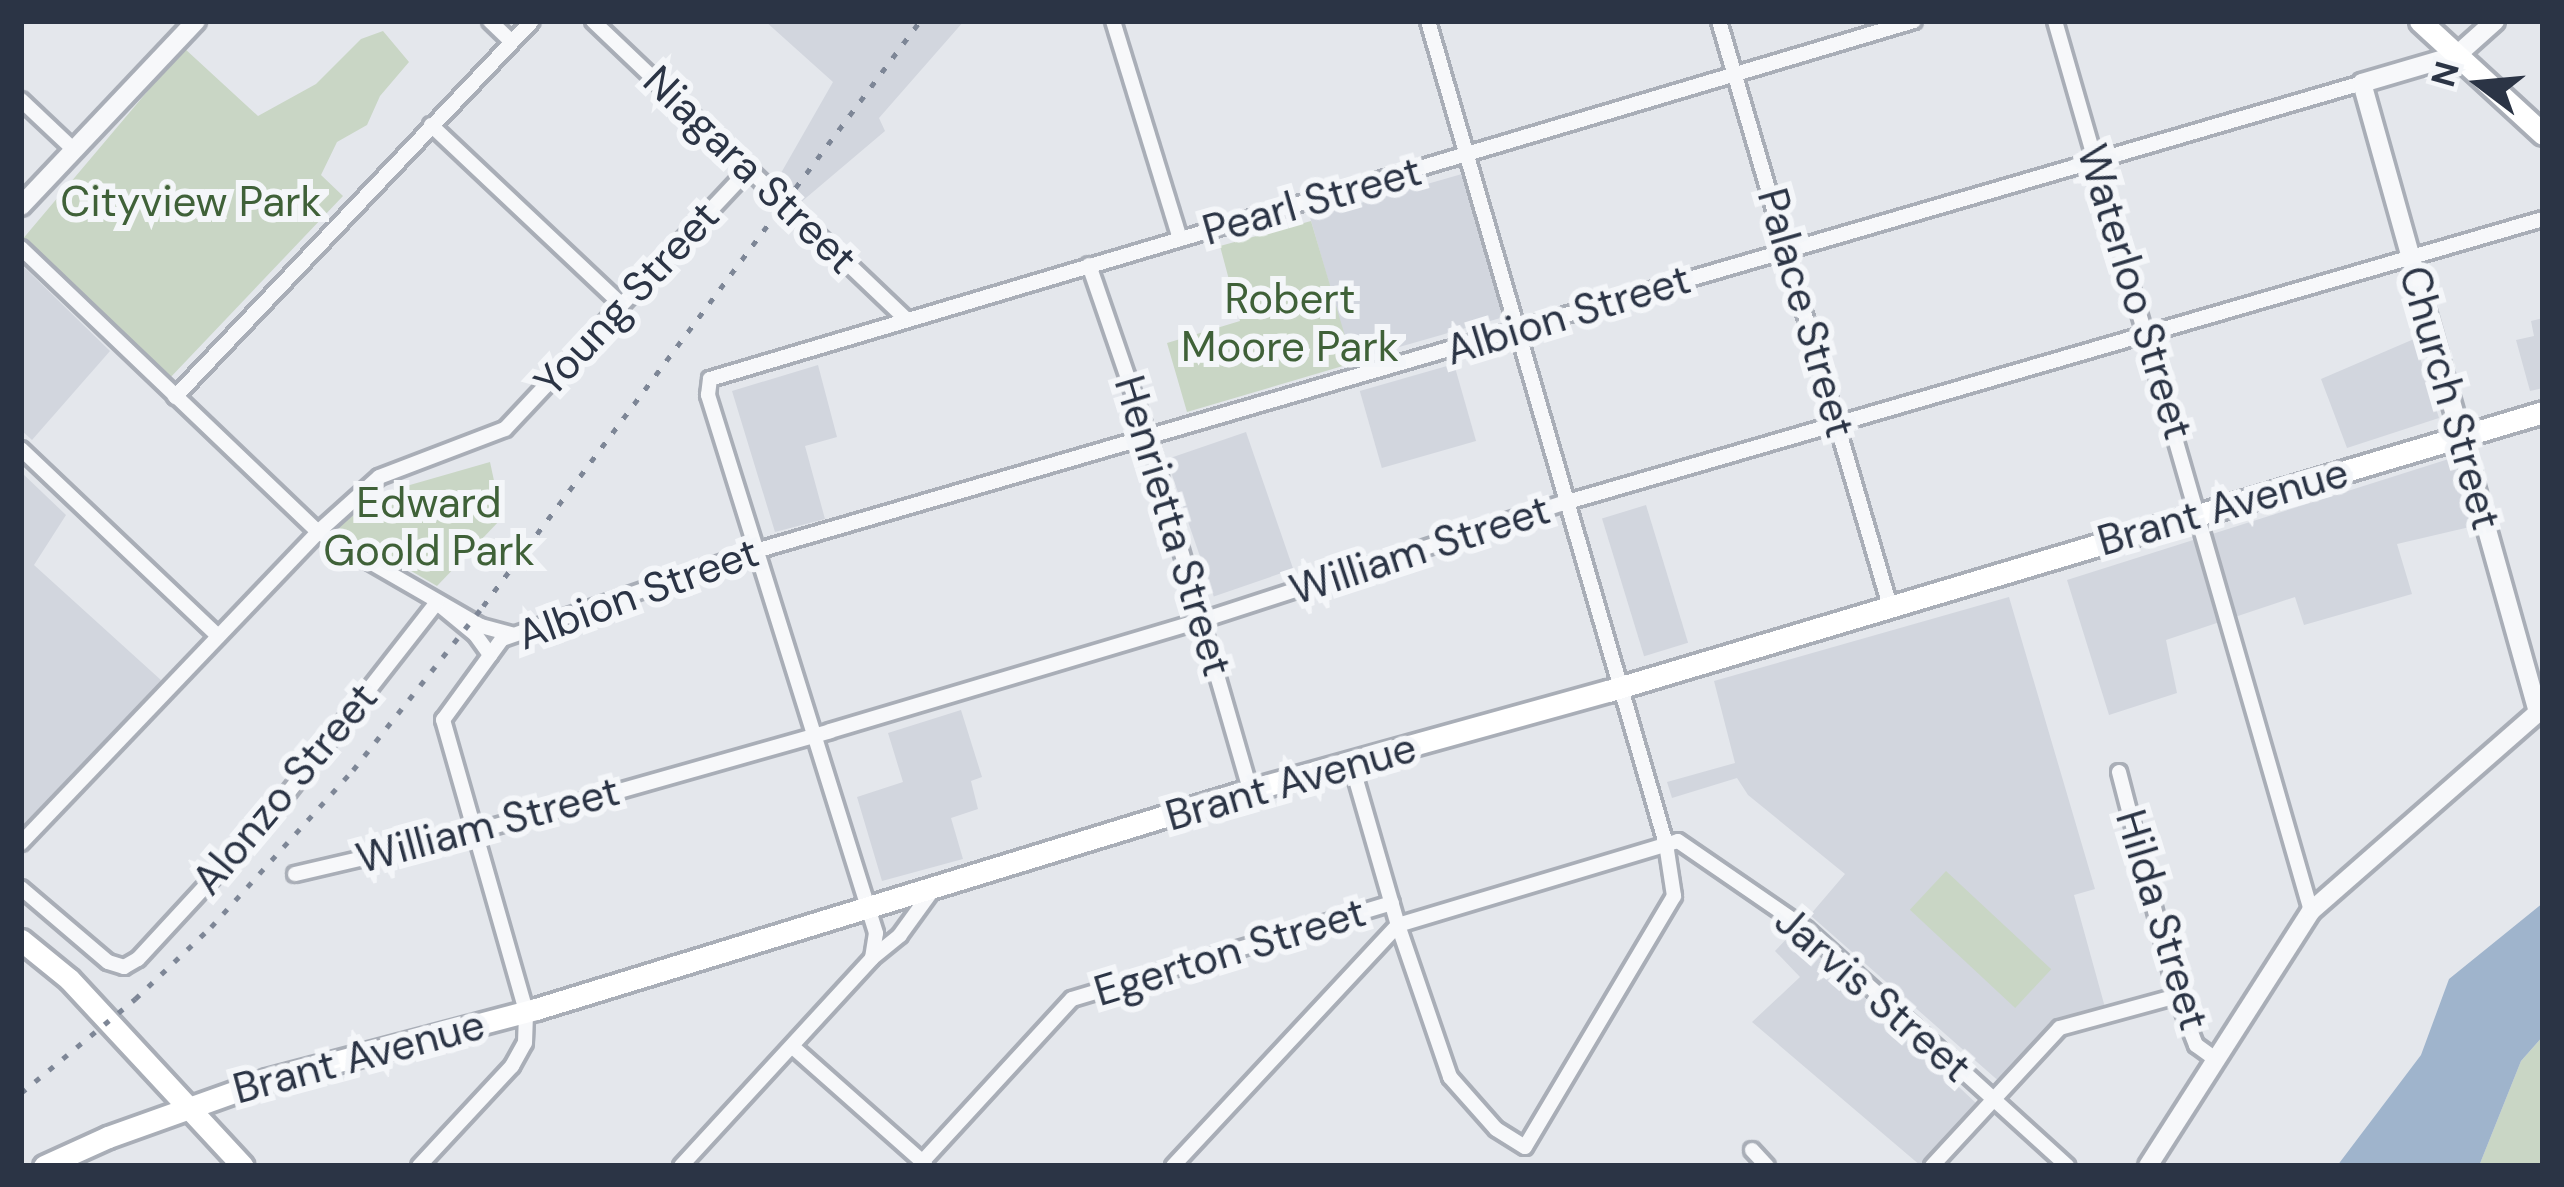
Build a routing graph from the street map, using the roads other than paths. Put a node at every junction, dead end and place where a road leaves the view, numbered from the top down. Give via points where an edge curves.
1 (196, 21) edge
2 (490, 21) edge
3 (532, 21) edge
4 (593, 21) edge
5 (1113, 21) edge
6 (1428, 21) edge
7 (1719, 21) edge
8 (1914, 21) edge
9 (2055, 21) edge
10 (2420, 21) edge
11 (2495, 21) edge
12 (510, 40) junction
13 (2457, 55) junction
14 (1735, 76) junction
15 (2362, 83) junction
16 (21, 100) edge
17 (431, 124) junction
18 (2543, 134) edge
19 (73, 148) junction
20 (1467, 155) junction
21 (2094, 160) junction
22 (749, 169) junction
23 (21, 206) edge
24 (2543, 219) edge
25 (1180, 239) junction
26 (21, 248) edge
27 (1788, 249) junction
28 (2409, 257) junction
29 (1089, 265) junction
30 (621, 304) junction
31 (906, 320) junction
32 (2149, 331) junction
33 (1515, 332) junction
34 (175, 397) junction
35 (2543, 412) edge
36 (1838, 422) junction
37 (1148, 436) junction
38 (2462, 436) junction
39 (21, 449) edge
40 (1564, 503) junction
41 (2200, 514) junction
42 (318, 532) junction
43 (759, 550) junction
44 (437, 602) junction
45 (1890, 606) junction
46 (1203, 620) junction
47 (511, 634) junction
48 (218, 636) junction
49 (490, 656) junction
50 (1620, 688) junction
51 (2540, 711) edge
52 (816, 735) junction
53 (1352, 766) junction
54 (2119, 772) dead end
55 (1250, 790) junction
56 (470, 833) junction
57 (21, 843) edge
58 (1666, 844) junction
59 (295, 874) dead end
60 (21, 888) edge
61 (934, 888) junction
62 (1392, 903) junction
63 (868, 908) junction
64 (2311, 910) junction
65 (1397, 926) junction
66 (21, 940) edge
67 (872, 958) junction
68 (2176, 996) junction
69 (526, 1012) junction
70 (794, 1048) junction
71 (2217, 1060) junction
72 (1994, 1098) junction
73 (186, 1107) junction
74 (1752, 1150) dead end
75 (925, 1164) edge
76 (44, 1166) edge
77 (243, 1166) edge
78 (419, 1166) edge
79 (681, 1166) edge
80 (1173, 1166) edge
81 (1767, 1166) edge
82 (1931, 1166) edge
83 (2067, 1166) edge
84 (2148, 1166) edge

1 - 19 street
2 - 12 street
3 - 12 street
4 - 22 street, Niagara Street
5 - 25 street
6 - 20 street
7 - 14 street, Palace Street
8 - 14 street, Pearl Street
9 - 21 street, Waterloo Street
10 - 13 main road
11 - 13 street
12 - 17 street
13 - 15 street, Albion Street
13 - 18 main road
14 - 20 street, Pearl Street
14 - 27 street, Palace Street
15 - 21 street, Albion Street
15 - 28 street, Church Street
16 - 19 street
17 - 30 street
17 - 34 street
19 - 23 street
20 - 25 street, Pearl Street
20 - 33 street
21 - 27 street, Albion Street
21 - 32 street, Waterloo Street
22 - 30 street, Young Street
22 - 31 street, Niagara Street
24 - 28 street, William Street
25 - 29 street, Pearl Street
26 - 34 street
27 - 33 street, Albion Street
27 - 36 street, Palace Street
28 - 32 street, William Street
28 - 38 street, Church Street
29 - 31 street, Pearl Street
29 - 37 street, Henrietta Street
30 - 42 street, Young Street via 505,429 379,477
31 - 43 street, Pearl Street via 710,379 708,395
32 - 36 street, William Street
32 - 41 street, Waterloo Street
33 - 37 street, Albion Street
33 - 40 street
34 - 42 street
35 - 38 main road, Brant Avenue
36 - 40 street, William Street
36 - 45 street, Palace Street
37 - 43 street, Albion Street
37 - 46 street, Henrietta Street
38 - 41 main road, Brant Avenue
38 - 51 street, Church Street
39 - 48 street
40 - 46 street, William Street
40 - 50 street
41 - 45 main road, Brant Avenue
41 - 64 street, Waterloo Street
42 - 44 street
42 - 48 street
43 - 47 street, Albion Street
43 - 52 street
44 - 47 street
44 - 49 street
44 - 60 street, Alonzo Street via 270,816 137,959 124,967 108,962
45 - 50 main road, Brant Avenue
46 - 52 street, William Street
46 - 55 street, Henrietta Street
47 - 49 street, Albion Street
48 - 57 street
49 - 56 street, Albion Street via 443,720
50 - 53 main road, Brant Avenue
50 - 58 street
51 - 64 street
52 - 56 street, William Street
52 - 63 street
53 - 55 main road, Brant Avenue
53 - 62 street
54 - 68 street, Hilda Street
55 - 61 main road, Brant Avenue
56 - 59 street, William Street
56 - 69 street
58 - 65 street
58 - 65 street via 1674,896 1525,1147 1496,1129 1450,1077
58 - 72 street, Jarvis Street via 1678,842 1805,929
61 - 63 main road, Brant Avenue
61 - 67 street
62 - 65 street
62 - 75 street, Egerton Street via 1072,999
63 - 67 street
63 - 69 main road, Brant Avenue
64 - 71 street
65 - 80 street
66 - 73 main road via 69,979
67 - 70 street
68 - 71 street, Hilda Street via 2196,1045
68 - 72 street via 2060,1028
69 - 73 main road, Brant Avenue
69 - 78 street via 525,1043 512,1066
70 - 75 street
70 - 79 street
71 - 84 street
72 - 82 street
72 - 83 street, Jarvis Street
73 - 76 main road, Brant Avenue
73 - 77 main road
74 - 81 street

